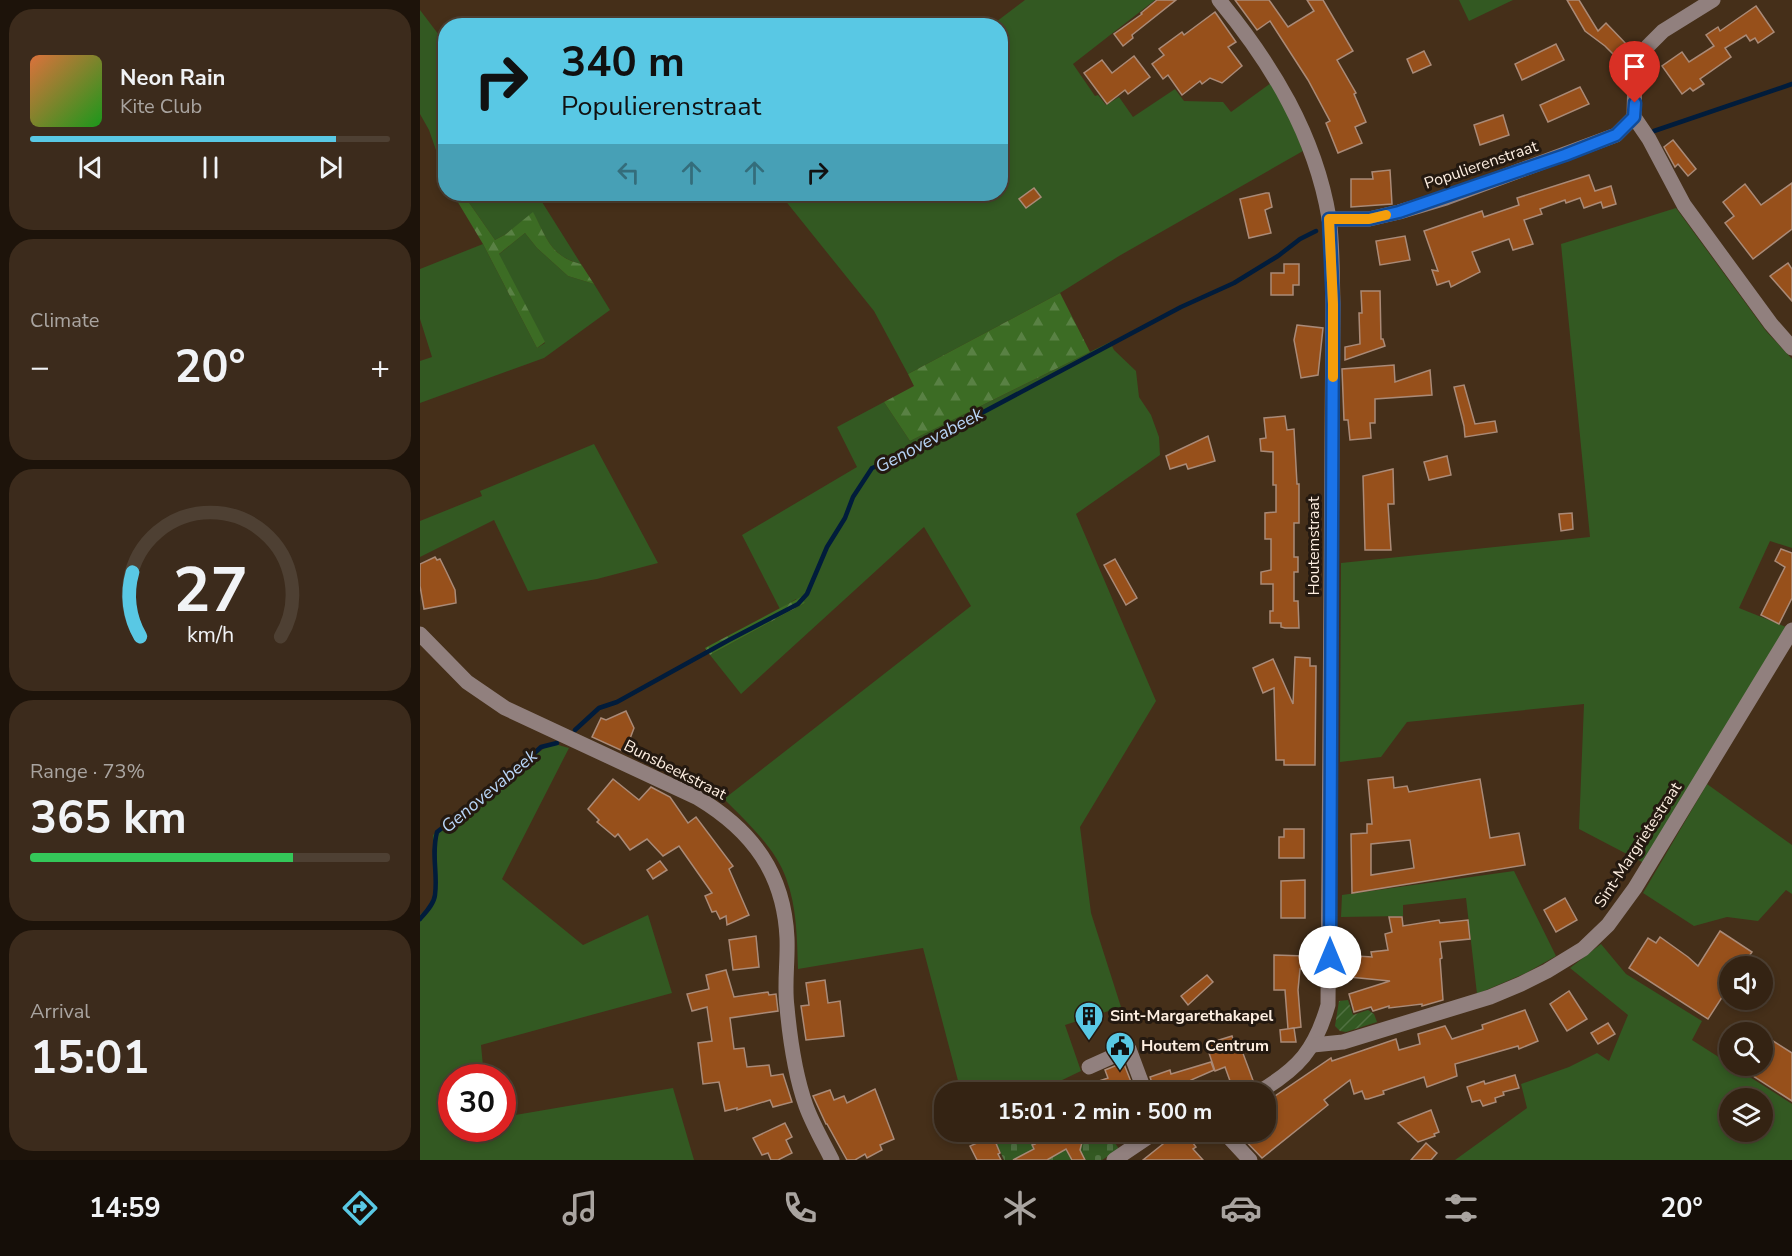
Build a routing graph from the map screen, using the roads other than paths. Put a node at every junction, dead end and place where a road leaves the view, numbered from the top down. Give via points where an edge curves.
1 (1219, 0) edge
2 (1713, 0) edge
3 (1693, 6) edge
4 (1634, 117) junction
5 (1329, 219) junction
6 (1792, 348) edge
7 (1792, 630) edge
8 (420, 634) edge
9 (1313, 1045) junction
10 (1089, 1067) dead end
11 (1141, 1082) edge
12 (1274, 1082) edge
13 (1141, 1142) edge
14 (1233, 1142) edge
15 (832, 1160) edge
16 (1114, 1160) edge
17 (1250, 1160) edge

1 - 5 street, Houtemstraat via 1265,60 1300,124 1319,175
2 - 3 street
3 - 4 street via 1648,46 1635,70
4 - 5 street, Populierenstraat via 1616,135 1446,198 1369,219
4 - 6 street via 1684,205
5 - 9 street, Houtemstraat via 1333,304 1330,980 1328,1005
7 - 9 street, Sint-Margrietestraat via 1635,888 1608,925 1582,950 1490,997 1343,1042
8 - 15 street, Bunsbeekstraat via 467,682 505,708 698,798 730,820 754,844 774,875 784,908 786,1004 797,1073 806,1106
9 - 12 street, Houtemstraat via 1291,1071
10 - 11 street via 1129,1049
13 - 16 street
14 - 17 street

